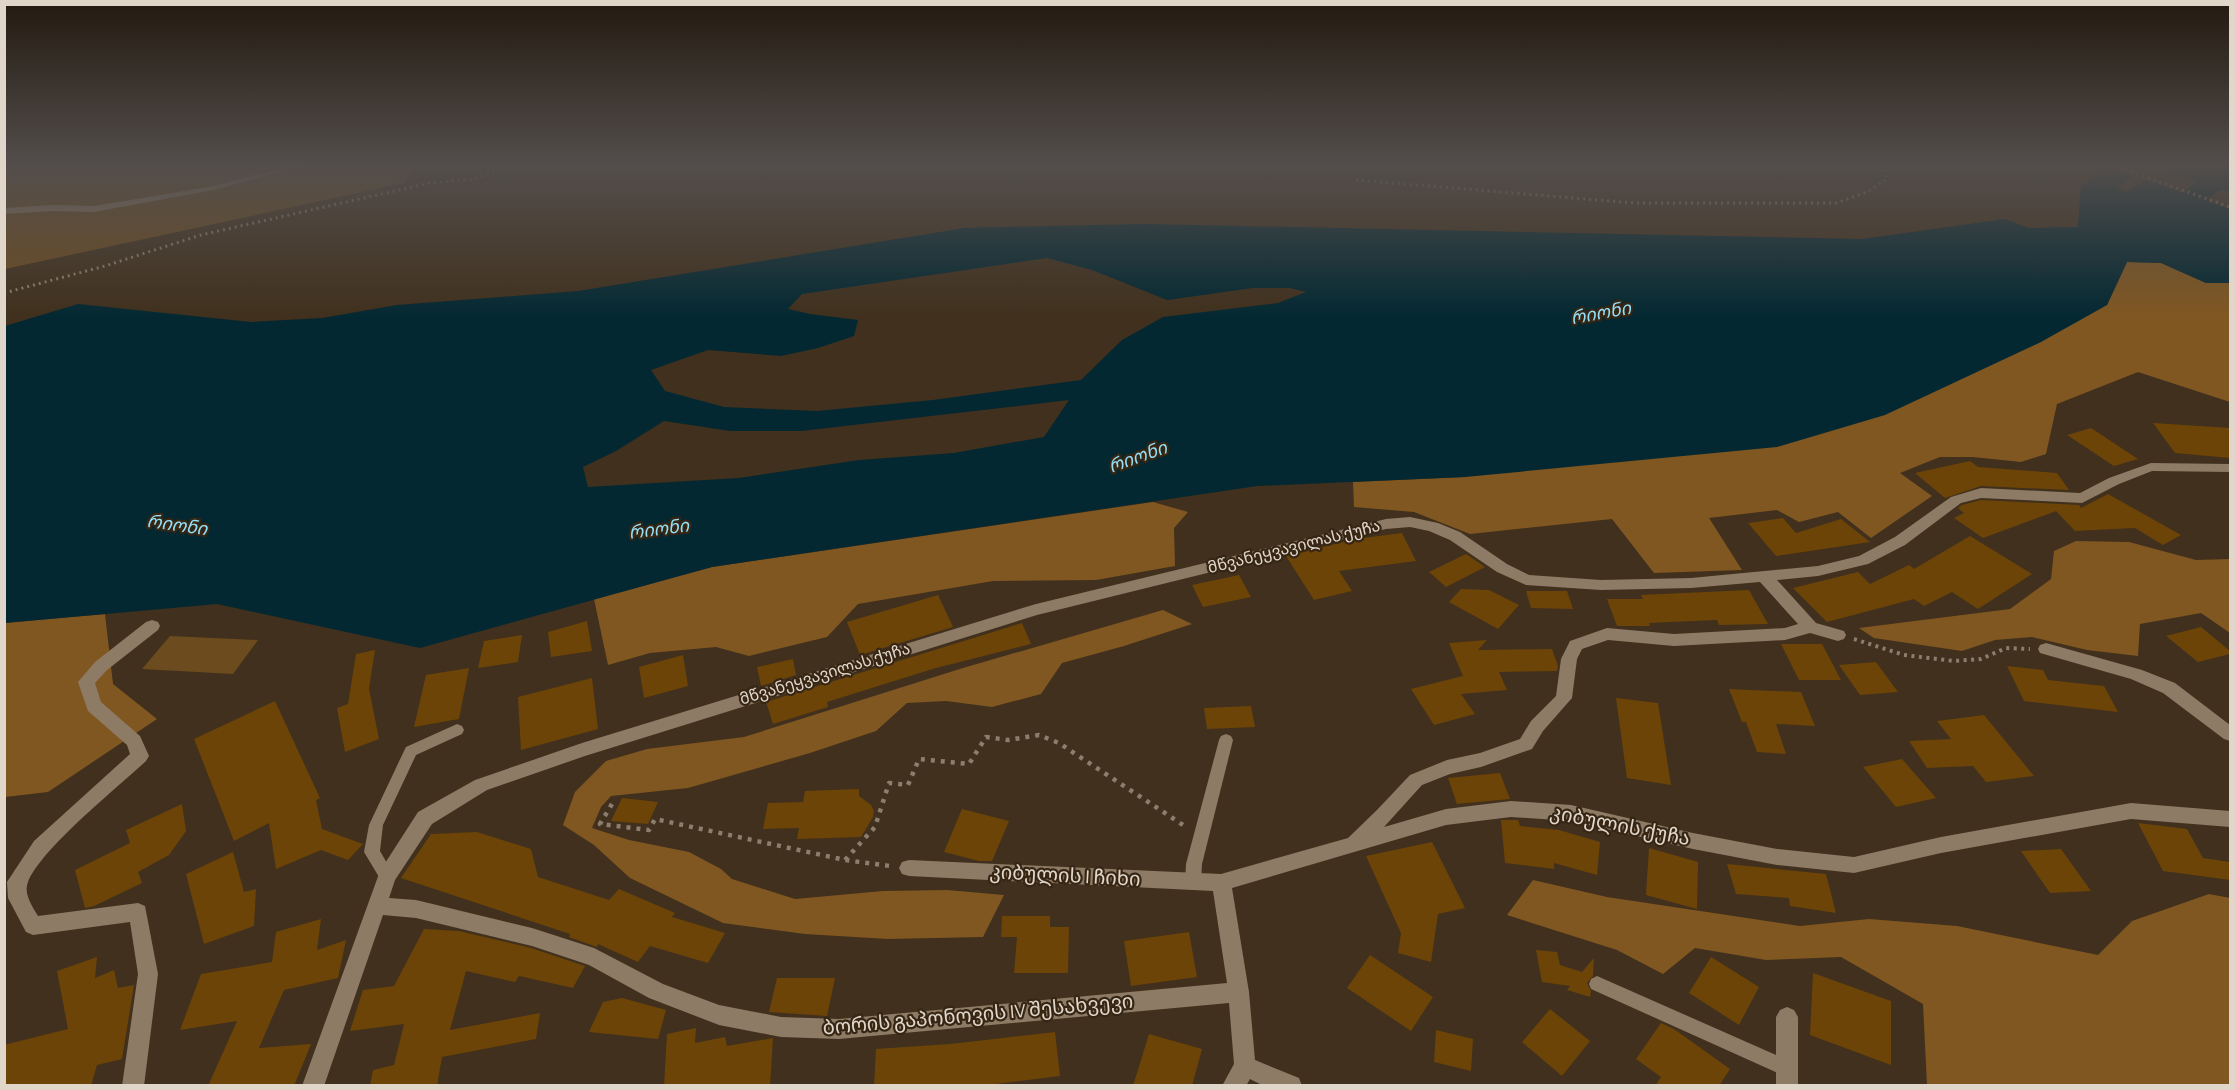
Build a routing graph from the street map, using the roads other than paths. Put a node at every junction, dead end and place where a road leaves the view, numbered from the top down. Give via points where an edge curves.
1 (2230, 468) edge
2 (1765, 577) junction
3 (152, 626) dead end
4 (1810, 627) junction
5 (1838, 634) road end
6 (2046, 649) road end
7 (457, 730) dead end
8 (2230, 734) edge
9 (1226, 740) dead end
10 (2230, 819) edge
11 (1354, 843) junction
12 (900, 867) road end
13 (387, 877) junction
14 (1193, 882) junction
15 (1221, 883) junction
16 (378, 906) junction
17 (1597, 984) dead end
18 (1239, 992) junction
19 (1787, 1017) dead end
20 (1245, 1066) junction
21 (1786, 1077) edge
22 (133, 1086) edge
23 (313, 1086) edge
24 (1233, 1086) edge
25 (1291, 1086) edge

1 - 2 street, მწვანეყვავილას ქუჩა via 2151,467 2082,498 1981,493 1956,500 1900,541 1863,560 1818,571
2 - 4 street
2 - 13 street, მწვანეყვავილას ქუჩა via 1600,585 1526,580 1433,526 1410,522 1347,532 1036,610 605,742 492,781 424,818
3 - 22 street via 86,682 94,706 134,741 140,756 41,847 16,882 18,898 33,926 138,912 148,974
4 - 5 street
4 - 11 street via 1785,634 1674,640 1607,634 1576,645 1569,659 1564,698 1526,744 1481,760 1448,766 1416,780
6 - 8 street via 2136,674 2169,688
7 - 13 lane via 411,751 376,825 372,852
9 - 14 lane via 1194,864
10 - 11 street, კიბულის ქუჩა via 2131,811 1854,865 1777,857 1571,813 1511,808 1446,818
11 - 15 street, კიბულის ქუჩა
12 - 14 street, კიბულის I ჩიხი
13 - 16 street, მწვანეყვავილას ქუჩა
14 - 15 street, კიბულის I ჩიხი
15 - 18 street
16 - 18 street, ბორის გაპონოვის IV შესახვევი via 417,909 532,937 594,957 656,991 719,1015 781,1027 839,1029
16 - 23 street, მწვანეყვავილას ქუჩა
17 - 21 lane
18 - 20 street
19 - 21 street
20 - 24 street
20 - 25 street

